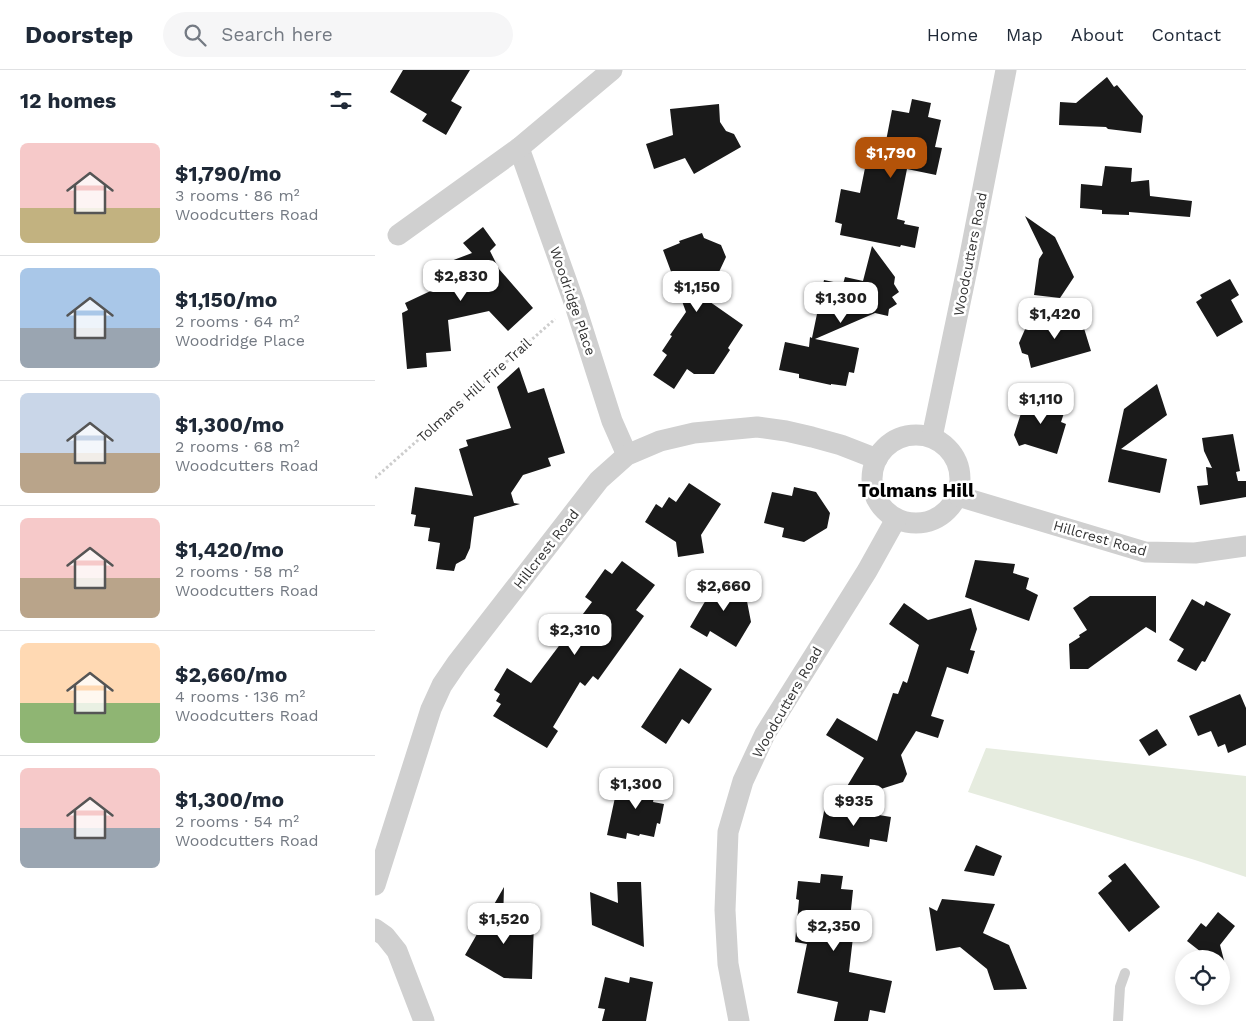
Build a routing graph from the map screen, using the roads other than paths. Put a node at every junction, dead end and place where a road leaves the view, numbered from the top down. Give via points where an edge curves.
1 (612, 70) edge
2 (1006, 70) edge
3 (519, 148) junction
4 (398, 235) dead end
5 (932, 437) junction
6 (627, 454) junction
7 (877, 459) junction
8 (958, 496) junction
9 (896, 519) junction
10 (1246, 546) edge
11 (375, 886) edge
12 (375, 929) edge
13 (1125, 973) dead end
14 (424, 1021) edge
15 (739, 1021) edge
16 (1118, 1021) edge

1 - 3 street
2 - 5 street, Woodcutters Road
3 - 4 street
3 - 6 street, Woodridge Place via 612,421
5 - 7 street via 908,436 895,440
5 - 8 street via 945,446 960,468
6 - 7 street, Hillcrest Road via 660,441 694,433 757,427 812,437
6 - 11 street, Hillcrest Road via 599,480 442,685 431,710
7 - 9 street via 872,472 872,486 885,511
8 - 9 street via 951,508 939,518 910,524
8 - 10 street, Hillcrest Road via 1145,552 1195,553
9 - 15 street, Woodcutters Road via 765,734 743,781 728,832 725,910 728,964
12 - 14 street via 397,951
13 - 16 lane via 1120,987

